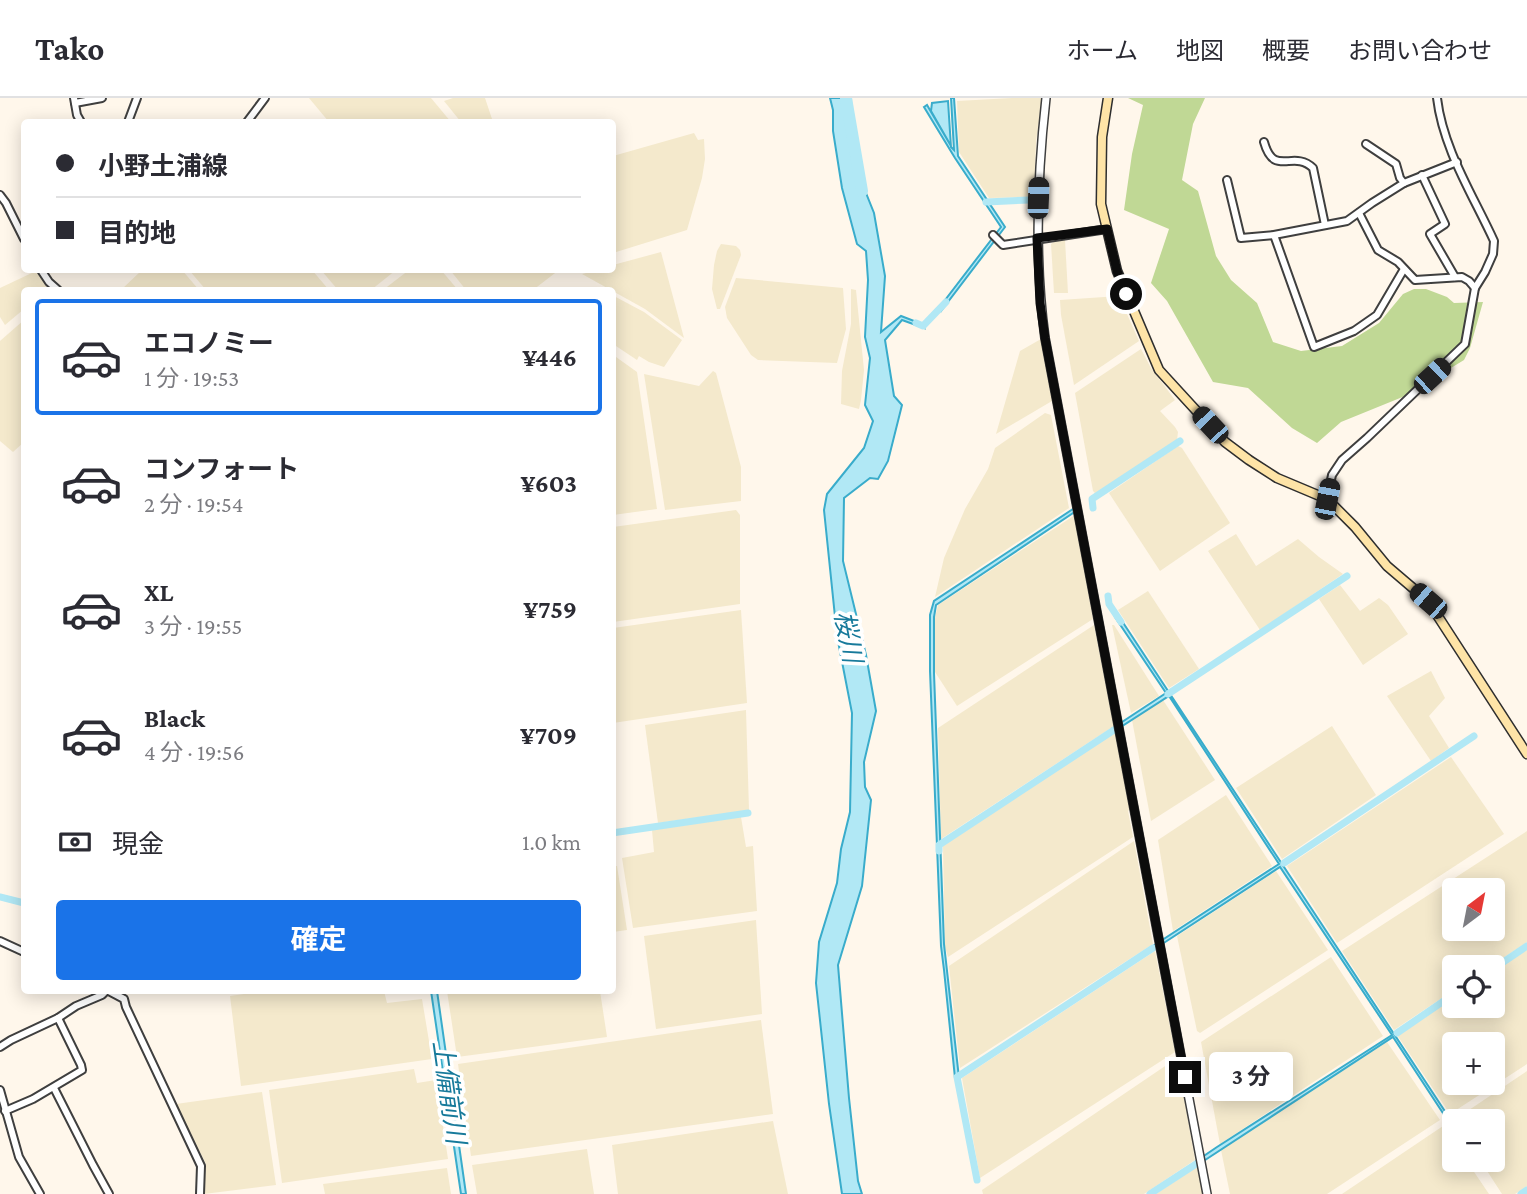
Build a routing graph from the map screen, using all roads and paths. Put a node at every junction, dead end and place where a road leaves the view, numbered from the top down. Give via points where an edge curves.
1 (102, 98) edge
2 (136, 98) edge
3 (265, 98) edge
4 (1046, 98) edge
5 (1108, 98) edge
6 (1437, 98) edge
7 (75, 100) edge
8 (79, 119) edge
9 (129, 119) edge
10 (249, 119) edge
11 (1264, 142) dead end
12 (1366, 144) dead end
13 (1457, 162) junction
14 (1422, 175) junction
15 (1227, 180) dead end
16 (1405, 183) junction
17 (0, 195) edge
18 (1359, 213) junction
19 (1325, 225) junction
20 (1107, 229) junction
21 (21, 233) edge
22 (993, 235) dead end
23 (1273, 235) junction
24 (1037, 238) junction
25 (1404, 269) junction
26 (43, 273) edge
27 (1455, 277) junction
28 (55, 287) edge
29 (1475, 288) junction
30 (1327, 499) junction
31 (1527, 754) edge
32 (0, 940) edge
33 (21, 950) edge
34 (103, 994) edge
35 (115, 994) edge
36 (58, 1018) junction
37 (0, 1047) edge
38 (54, 1088) junction
39 (0, 1091) edge
40 (5, 1111) junction
41 (40, 1194) edge
42 (110, 1194) edge
43 (200, 1194) edge
44 (1207, 1194) edge

1 - 7 street
2 - 9 street
3 - 10 street
4 - 24 street
5 - 20 main road via 1101,177
6 - 13 street
7 - 8 street
11 - 19 street via 1272,159 1300,161 1313,168
12 - 16 street via 1396,164
13 - 14 street
13 - 29 street via 1494,241 1493,254
14 - 16 street
14 - 27 street via 1445,224 1430,234
15 - 23 street via 1241,238
16 - 18 street
17 - 21 street
18 - 19 street via 1347,221
18 - 25 street via 1378,250
19 - 23 street
20 - 24 street
20 - 30 main road via 1117,271 1159,370 1225,442 1277,478
22 - 24 street via 1003,244
23 - 25 street via 1314,347 1354,331 1377,315
24 - 44 street via 1045,338
25 - 27 street via 1415,280
26 - 28 street
27 - 29 street via 1466,279
29 - 30 street via 1465,344 1342,460 1332,475
30 - 31 main road via 1387,566 1428,601
32 - 33 street
34 - 36 street
35 - 43 street via 124,999 201,1166
36 - 37 street
36 - 38 street via 82,1070
38 - 40 street
38 - 42 street
39 - 40 street
40 - 41 street via 19,1157

